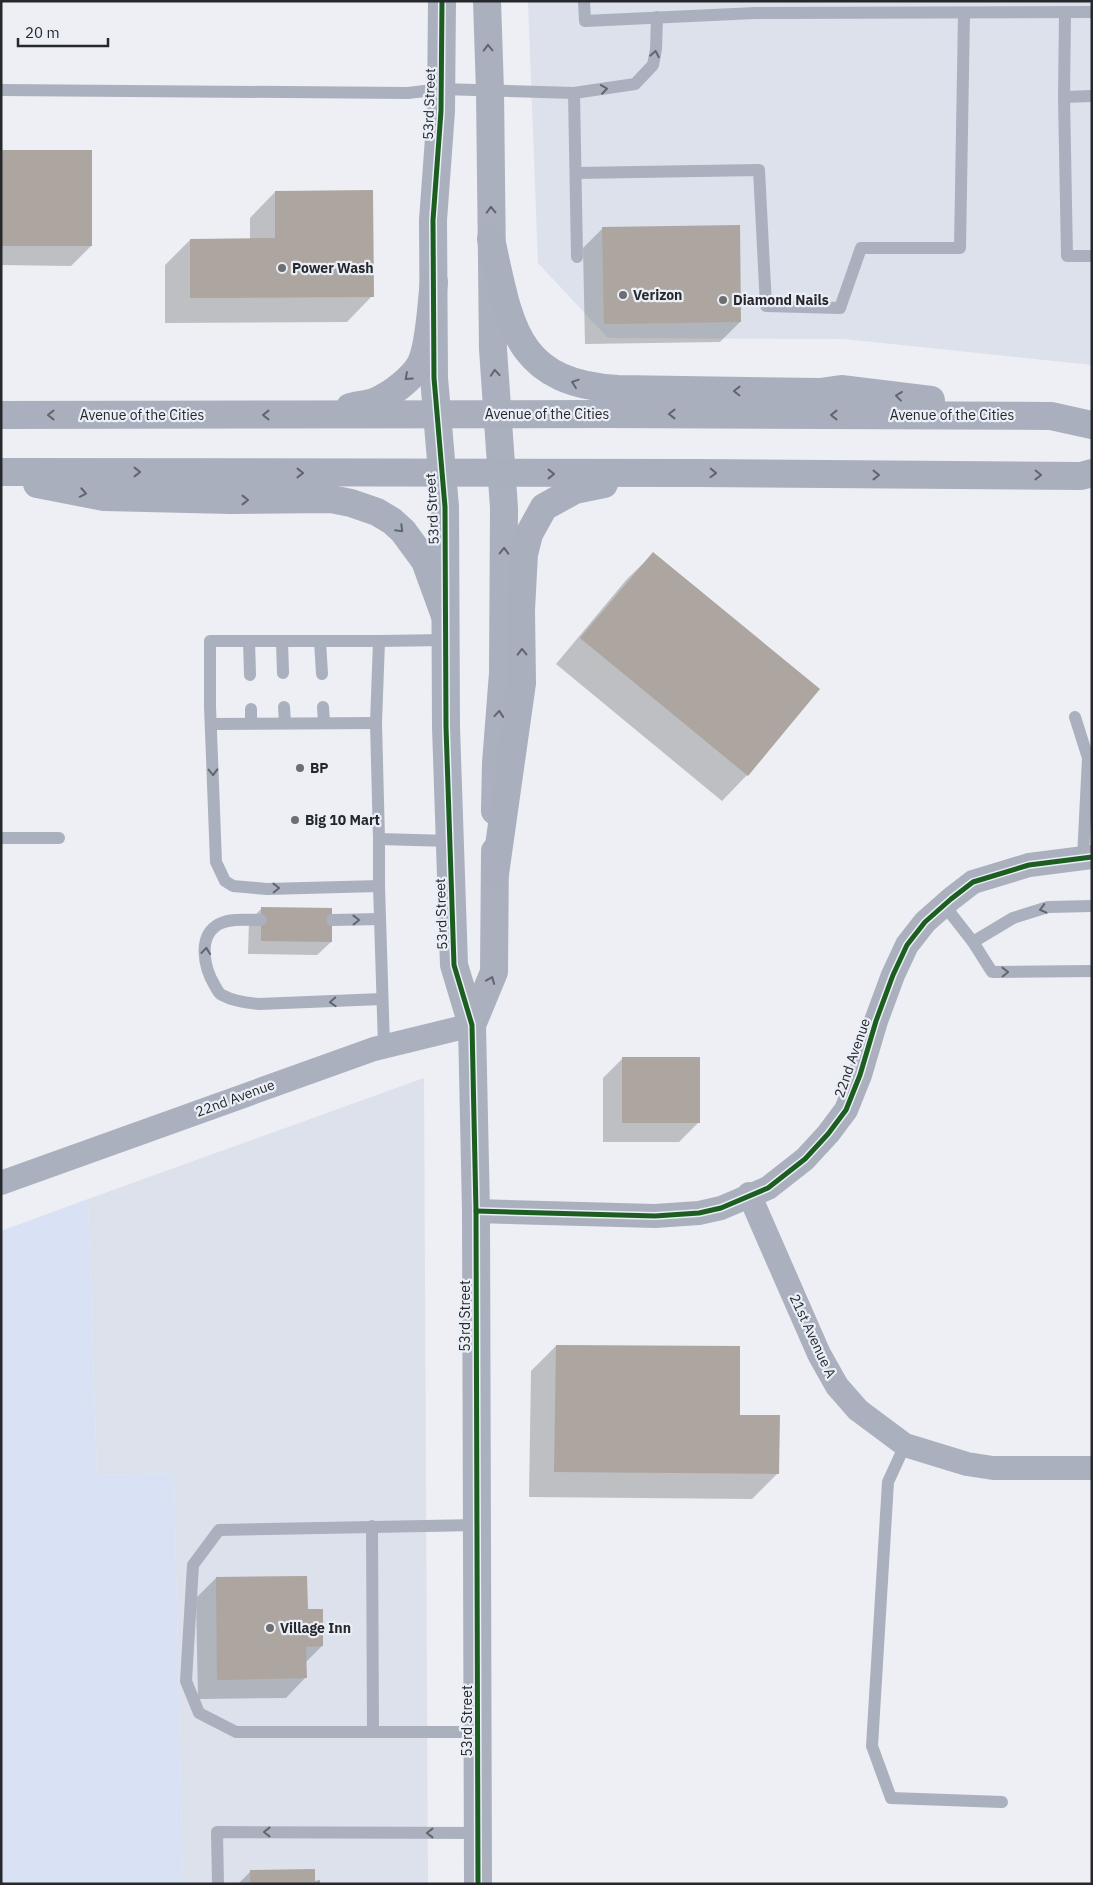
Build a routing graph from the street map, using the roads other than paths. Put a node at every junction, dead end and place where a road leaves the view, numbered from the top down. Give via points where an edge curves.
1 (442, 1) edge
2 (487, 1) edge
3 (584, 1) edge
4 (1065, 12) junction
5 (1092, 12) edge
6 (964, 13) junction
7 (657, 17) junction
8 (442, 89) junction
9 (1, 90) edge
10 (490, 92) junction
11 (574, 93) junction
12 (1064, 96) junction
13 (1092, 96) edge
14 (576, 173) junction
15 (491, 239) junction
16 (1092, 256) edge
17 (577, 257) dead end
18 (434, 282) junction
19 (1, 415) edge
20 (308, 415) junction
21 (437, 415) junction
22 (498, 415) junction
23 (1051, 416) junction
24 (1092, 425) edge
25 (1, 472) edge
26 (442, 473) junction
27 (1092, 473) edge
28 (502, 474) junction
29 (648, 474) junction
30 (1, 477) edge
31 (445, 628) junction
32 (249, 641) junction
33 (282, 641) junction
34 (320, 641) junction
35 (379, 641) junction
36 (283, 674) dead end
37 (322, 674) dead end
38 (250, 675) dead end
39 (284, 707) dead end
40 (323, 708) dead end
41 (251, 709) dead end
42 (1074, 717) dead end
43 (251, 723) junction
44 (285, 723) junction
45 (324, 723) junction
46 (376, 723) junction
47 (210, 724) junction
48 (1, 838) edge
49 (59, 838) dead end
50 (379, 839) junction
51 (450, 840) junction
52 (1087, 857) edge
53 (494, 874) junction
54 (379, 886) junction
55 (944, 905) junction
56 (1092, 906) edge
57 (380, 919) junction
58 (261, 920) dead end
59 (332, 920) dead end
60 (973, 942) junction
61 (1092, 971) edge
62 (382, 999) junction
63 (472, 1025) junction
64 (384, 1046) junction
65 (1, 1182) edge
66 (749, 1194) junction
67 (476, 1211) junction
68 (905, 1445) junction
69 (1092, 1468) edge
70 (478, 1525) junction
71 (372, 1526) junction
72 (373, 1732) junction
73 (478, 1732) junction
74 (1002, 1802) dead end
75 (478, 1833) junction
76 (218, 1884) edge
77 (478, 1884) edge

1 - 8 street, 53rd Street
10 -> 2 street, 53rd Street
3 - 7 lane via 585,21
4 - 5 lane
4 - 6 lane
4 - 12 lane
6 - 7 lane via 755,13
6 - 14 lane via 960,248 861,248 840,308 766,306 759,170
11 -> 7 lane via 635,84 653,66
8 - 9 lane via 408,93
8 - 10 lane
8 - 18 street, 53rd Street via 433,220
10 - 11 lane
15 -> 10 street, 53rd Street
11 - 14 lane
12 - 13 lane
12 - 16 lane via 1067,256
14 - 17 lane
22 -> 15 street, 53rd Street
23 -> 15 main road via 841,389 820,392 618,389 576,384 558,376 535,359 515,332
18 -> 20 main road via 427,340 414,374 376,401
18 - 21 street, 53rd Street
20 -> 19 main road, Avenue of the Cities
20 - 21 main road, Avenue of the Cities
21 - 22 main road, Avenue of the Cities
21 - 26 street, 53rd Street
23 -> 22 main road, Avenue of the Cities
22 - 28 street, 53rd Street
23 - 24 main road, Avenue of the Cities
25 -> 26 main road
26 - 28 main road
26 - 31 street, 53rd Street
29 -> 27 main road via 1080,476
28 -> 29 main road
53 -> 28 street, 53rd Street via 496,763 503,673
53 -> 29 main road via 522,683 521,610 524,554 529,534 544,508 575,490
30 -> 31 main road via 104,497 331,499 351,503 377,512 403,531 425,561
31 - 35 lane
31 - 51 street, 53rd Street
32 - 33 lane
32 - 38 lane
32 - 47 lane via 210,640
33 - 34 lane
33 - 36 lane
34 - 35 lane
34 - 37 lane
35 - 46 lane
39 - 44 lane
40 - 45 lane
41 - 43 lane
42 - 52 lane via 1088,758
43 - 44 lane
43 - 47 lane
44 - 45 lane
45 - 46 lane
46 - 50 lane
47 -> 54 lane via 216,862 225,881 233,886 267,888
48 - 49 lane
50 - 51 lane
50 - 54 lane
51 - 63 street, 53rd Street via 454,965
52 - 55 street, 22nd Avenue via 1029,865 973,882
63 -> 53 street, 53rd Street via 494,972
54 - 57 lane
55 - 60 lane
55 - 66 street, 22nd Avenue via 907,945 896,968 846,1110 805,1159 768,1188
56 -> 60 lane via 1048,907 1013,918
59 -> 57 lane
57 - 62 lane
62 -> 58 lane via 258,1004 240,1002 220,994 208,974 204,956 208,935 219,925 230,921
60 -> 61 lane via 992,972
62 - 64 lane
63 - 64 street, 22nd Avenue
63 - 67 street, 53rd Street
64 - 65 street, 22nd Avenue
66 - 67 street, 22nd Avenue via 721,1208 655,1216
66 - 68 street, 21st Avenue A via 819,1354 837,1386 858,1410
67 - 70 street, 53rd Street
68 - 69 street, 21st Avenue A via 966,1464 993,1468
68 - 74 lane via 888,1482 872,1746 892,1798
70 - 71 lane
70 - 73 street, 53rd Street
71 - 72 lane
71 - 72 lane via 218,1530 193,1565 186,1681 199,1713 236,1732
72 - 73 lane
73 - 75 street, 53rd Street
75 -> 76 lane via 217,1832
75 - 77 street, 53rd Street

